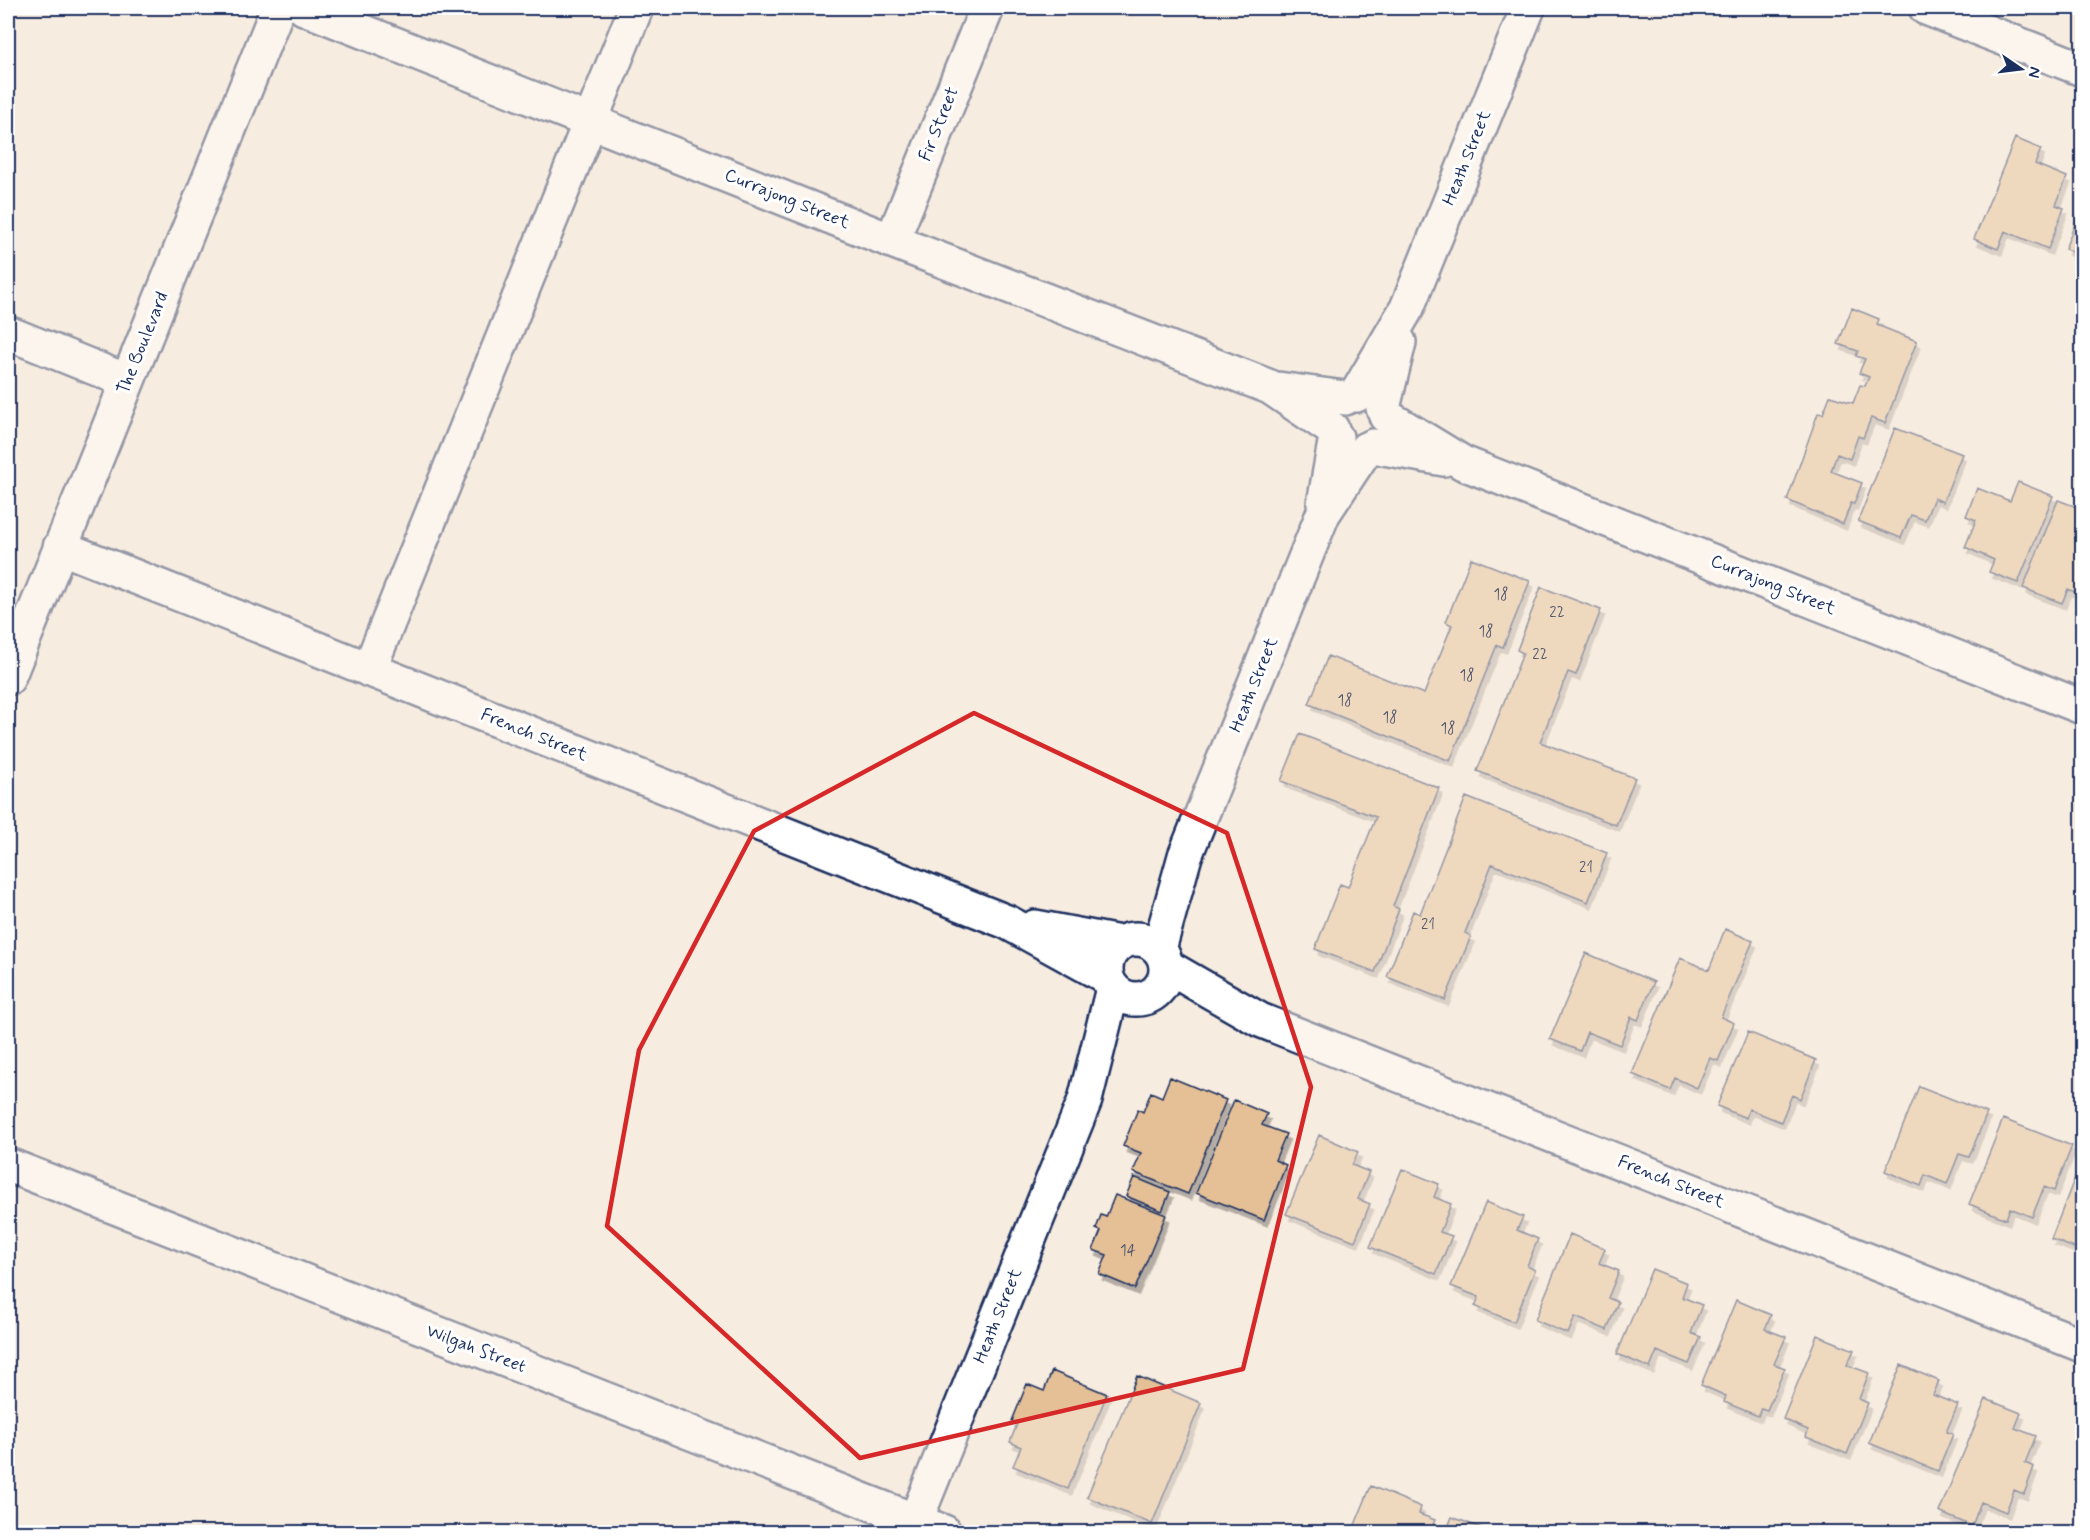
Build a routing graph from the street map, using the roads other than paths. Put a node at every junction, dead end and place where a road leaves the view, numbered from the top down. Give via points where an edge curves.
1 (278, 8) edge
2 (304, 8) edge
3 (636, 8) edge
4 (987, 8) edge
5 (1528, 8) edge
6 (1926, 8) edge
7 (2082, 69) edge
8 (591, 120) junction
9 (892, 241) junction
10 (8, 333) edge
11 (127, 381) junction
12 (1270, 387) junction
13 (1368, 404) junction
14 (1334, 433) junction
15 (1370, 447) junction
16 (1463, 463) junction
17 (1323, 514) junction
18 (60, 547) junction
19 (369, 670) junction
20 (8, 678) edge
21 (2082, 707) edge
22 (1007, 922) junction
23 (1145, 950) junction
24 (1110, 983) junction
25 (1148, 997) junction
26 (1260, 1020) junction
27 (1085, 1100) junction
28 (8, 1165) edge
29 (2082, 1345) edge
30 (924, 1529) edge

1 - 11 street, The Boulevard
2 - 8 street, Currajong Street
3 - 8 street
4 - 9 street, Fir Street
5 - 13 street, Heath Street
6 - 7 street
8 - 9 street, Currajong Street
8 - 19 street
9 - 12 street, Currajong Street
10 - 11 street
11 - 18 street, The Boulevard
12 - 13 street, Currajong Street
12 - 14 street, Currajong Street
13 - 14 street via 1334,411
13 - 15 street via 1385,433
13 - 16 street, Currajong Street
14 - 15 street via 1348,448
14 - 17 street, Heath Street
15 - 16 street, Currajong Street
15 - 17 street, Heath Street
16 - 21 street, Currajong Street
17 - 23 street, Heath Street
18 - 19 street, French Street
18 - 20 street, The Boulevard
19 - 22 street, French Street
22 - 23 street, French Street
22 - 24 street, French Street
23 - 24 street via 1108,958
23 - 25 street via 1163,983
23 - 26 street, French Street
24 - 25 street via 1126,998
24 - 27 street, Heath Street
25 - 26 street, French Street
25 - 27 street, Heath Street
26 - 29 street, French Street
27 - 30 street, Heath Street
28 - 30 street, Wilgah Street

